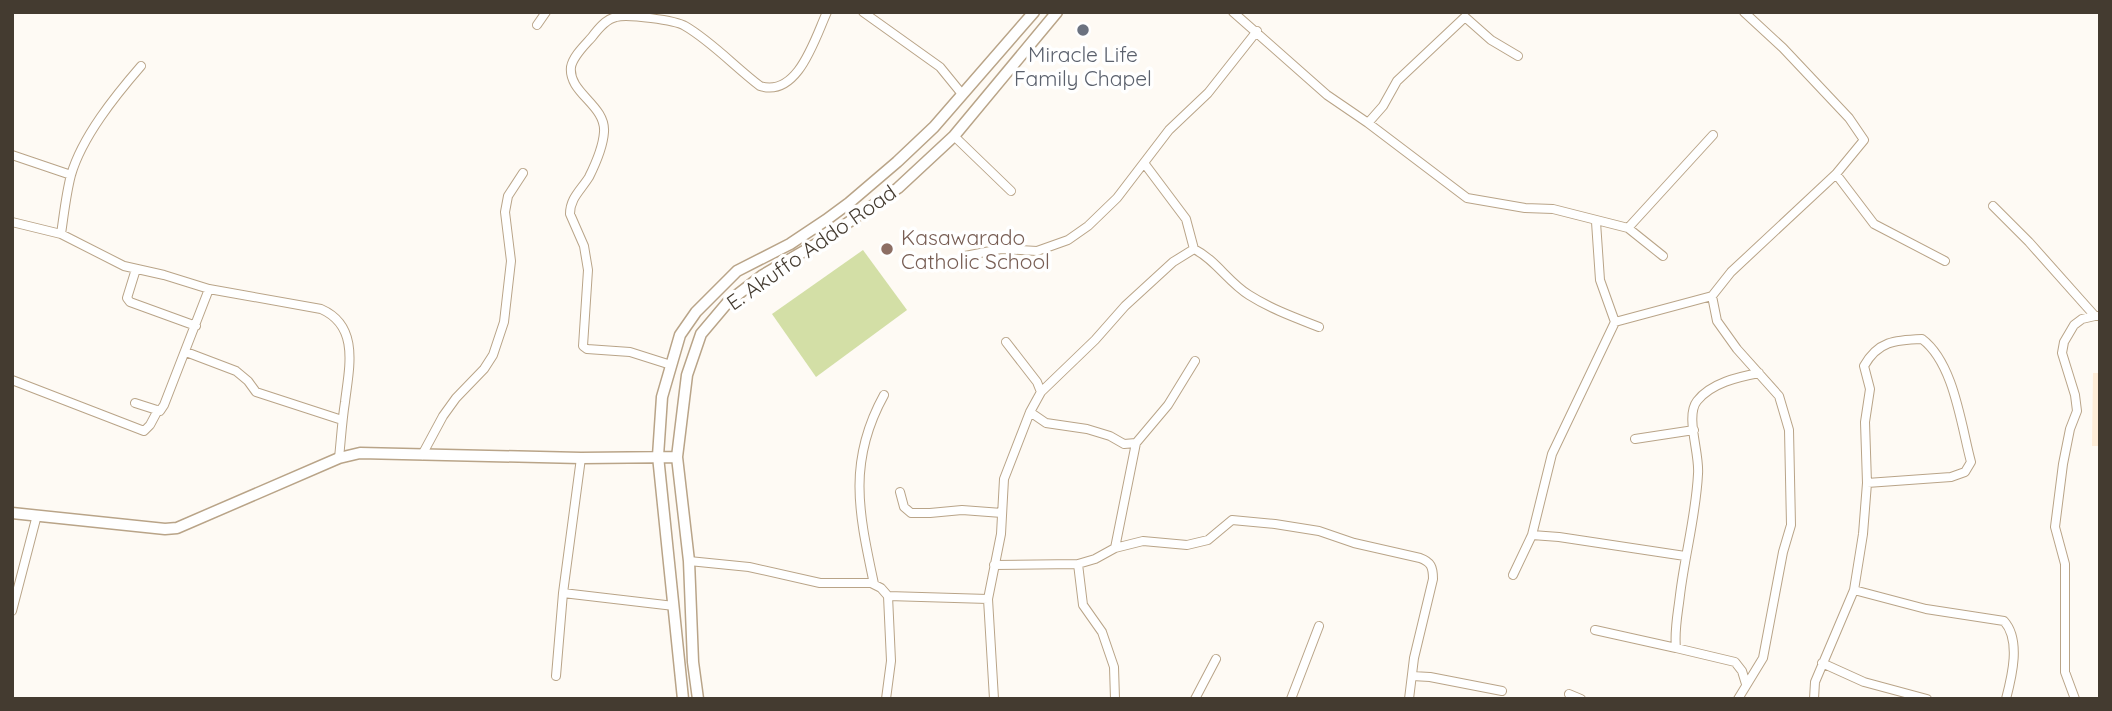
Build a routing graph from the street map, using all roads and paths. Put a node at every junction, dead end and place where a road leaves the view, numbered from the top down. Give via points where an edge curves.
1 (546, 12) edge
2 (827, 12) edge
3 (863, 12) edge
4 (1034, 12) edge
5 (1056, 12) edge
6 (1233, 12) edge
7 (1744, 12) edge
8 (537, 25) dead end
9 (1256, 31) junction
10 (1518, 56) dead end
11 (141, 66) dead end
12 (962, 94) junction
13 (1368, 123) junction
14 (1713, 135) dead end
15 (954, 136) junction
16 (12, 155) edge
17 (1144, 163) junction
18 (523, 173) dead end
19 (71, 174) junction
20 (1836, 174) junction
21 (1011, 191) dead end
22 (1993, 206) dead end
23 (12, 222) edge
24 (1596, 222) junction
25 (1628, 228) junction
26 (61, 234) junction
27 (1194, 249) junction
28 (965, 256) dead end
29 (1663, 256) dead end
30 (1945, 261) dead end
31 (136, 269) junction
32 (209, 289) junction
33 (1712, 296) junction
34 (2098, 316) edge
35 (1615, 322) junction
36 (196, 327) junction
37 (1319, 327) dead end
38 (1006, 342) dead end
39 (186, 352) junction
40 (1195, 361) dead end
41 (671, 365) junction
42 (1759, 373) junction
43 (12, 380) edge
44 (1041, 392) junction
45 (884, 395) dead end
46 (135, 403) dead end
47 (158, 410) junction
48 (1030, 412) junction
49 (342, 420) junction
50 (1694, 430) junction
51 (1635, 439) dead end
52 (1136, 443) junction
53 (422, 455) junction
54 (658, 456) junction
55 (677, 457) junction
56 (339, 458) junction
57 (580, 458) junction
58 (1867, 483) junction
59 (900, 492) dead end
60 (12, 513) edge
61 (1002, 513) junction
62 (37, 515) junction
63 (1532, 535) junction
64 (1115, 548) junction
65 (1685, 556) junction
66 (689, 561) junction
67 (1078, 564) junction
68 (993, 565) junction
69 (1513, 575) dead end
70 (874, 584) junction
71 (1854, 590) junction
72 (563, 593) junction
73 (888, 596) junction
74 (988, 599) junction
75 (674, 606) junction
76 (12, 611) edge
77 (1319, 626) dead end
78 (1595, 630) dead end
79 (1676, 648) junction
80 (1216, 659) dead end
81 (1822, 663) junction
82 (556, 676) dead end
83 (1412, 677) junction
84 (1746, 684) junction
85 (1502, 691) dead end
86 (1569, 694) dead end
87 (683, 699) edge
88 (698, 699) edge
89 (886, 699) edge
90 (994, 699) edge
91 (1115, 699) edge
92 (1195, 699) edge
93 (1291, 699) edge
94 (1409, 699) edge
95 (1581, 699) edge
96 (1738, 699) edge
97 (1815, 699) edge
98 (1927, 699) edge
99 (2006, 699) edge
100 (2076, 699) edge

1 - 8 street
2 - 41 street via 802,65 784,84 774,87 760,86 683,24 628,16 615,17 598,29 573,60 576,85 603,119 604,130 590,175 570,208 588,270 583,346 630,352
3 - 12 street via 940,67
4 - 12 main road, E. Akuffo Addo Road
5 - 15 main road, E. Akuffo Addo Road
6 - 9 street
7 - 20 street via 1859,130 1864,140
9 - 13 street via 1327,95
9 - 17 street via 1208,93 1169,130
10 - 13 street via 1465,17 1397,81
11 - 19 street via 89,136
12 - 41 main road, E. Akuffo Addo Road via 926,134 849,203 718,287 680,335
13 - 24 street via 1467,198 1553,209
14 - 25 street
15 - 21 street
15 - 55 main road, E. Akuffo Addo Road via 898,188 728,302 701,334 687,375
16 - 19 street
17 - 27 street via 1186,219
17 - 28 street via 1117,198 1068,240 1037,251 1001,249
18 - 53 street via 508,195 505,212 511,261 504,322 493,355 443,416
19 - 26 street
20 - 30 street via 1874,224
20 - 33 street
22 - 34 street
23 - 26 street
24 - 25 street
24 - 35 street via 1600,280
25 - 29 street
26 - 31 street
27 - 37 street via 1248,295
27 - 44 street via 1125,306
31 - 32 street
31 - 36 street via 127,298 130,302
32 - 36 street
32 - 49 street via 321,309 334,316 346,332 351,357
33 - 35 street
33 - 42 street via 1717,321
34 - 100 street via 2074,325 2062,353 2077,411 2063,464 2055,527 2065,564 2065,672
35 - 63 street via 1552,454
36 - 39 street
38 - 44 street
39 - 47 street
39 - 49 street via 236,372 256,392
40 - 52 street via 1168,405
41 - 54 main road, E. Akuffo Addo Road via 662,397
42 - 50 street via 1725,380 1697,401 1691,415
42 - 84 street via 1779,396 1789,430 1791,525 1763,658
43 - 47 street via 144,431
44 - 48 street
45 - 70 street via 870,421 860,473 859,498
46 - 47 street
48 - 52 street via 1046,423 1087,429 1124,444
48 - 61 street via 1004,479
49 - 56 street
50 - 51 street
50 - 65 street via 1699,471
52 - 64 street
53 - 56 main road via 360,453
53 - 57 main road
54 - 55 main road
54 - 57 main road
54 - 75 main road, E. Akuffo Addo Road
55 - 66 main road, E. Akuffo Addo Road
56 - 62 main road via 177,528
57 - 72 street
58 - 58 street via 1865,422 1870,389 1864,366 1880,345 1922,339 1947,371 1970,462 1965,472 1951,477
58 - 71 street
59 - 61 street via 911,513
60 - 62 main road
61 - 68 street
62 - 76 street
63 - 65 street
63 - 69 street
64 - 67 street
64 - 83 street via 1143,541 1187,544 1208,540 1233,520 1245,520 1319,531 1429,561 1433,579
65 - 79 street
66 - 70 street via 749,567 820,583
66 - 88 main road, E. Akuffo Addo Road
67 - 68 street
67 - 91 street via 1083,605 1102,632 1114,667
68 - 74 street
70 - 73 street
71 - 81 street
71 - 99 street via 1926,609 2004,621 2013,642
72 - 75 street
72 - 82 street
73 - 74 street
73 - 89 street via 891,661
74 - 90 street
75 - 87 main road, E. Akuffo Addo Road
77 - 93 street
78 - 79 street
79 - 84 street via 1735,662
80 - 92 street
81 - 97 street
81 - 98 street via 1864,682
83 - 85 street
83 - 94 street
84 - 96 street
86 - 95 street

